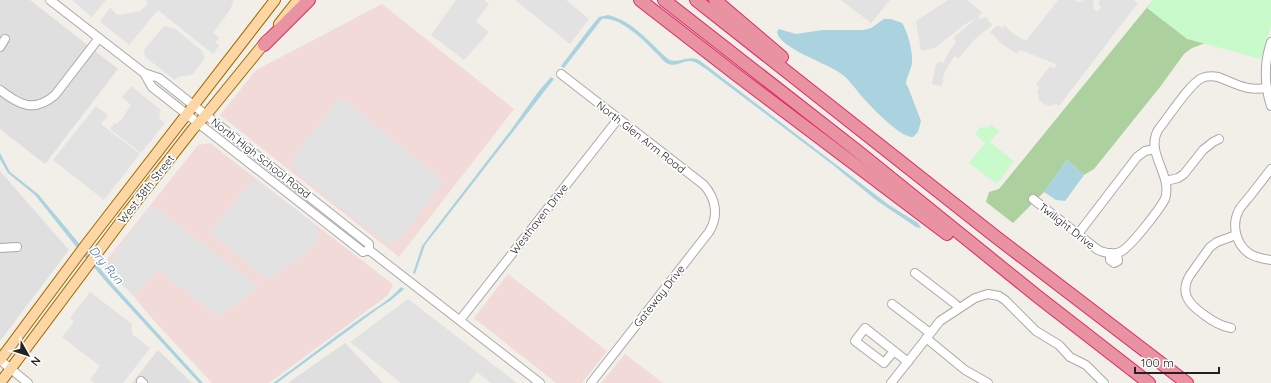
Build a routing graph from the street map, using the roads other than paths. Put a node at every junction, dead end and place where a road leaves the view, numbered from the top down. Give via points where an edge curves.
1 (275, 0) edge
2 (298, 0) edge
3 (308, 0) edge
4 (640, 0) edge
5 (664, 0) edge
6 (696, 0) edge
7 (715, 0) edge
8 (51, 1) edge
9 (99, 38) junction
10 (5, 39) dead end
11 (1271, 42) edge
12 (264, 45) junction
13 (0, 47) edge
14 (144, 73) junction
15 (561, 74) dead end
16 (1267, 88) junction
17 (0, 90) edge
18 (194, 105) junction
19 (1271, 106) edge
20 (187, 114) junction
21 (206, 115) junction
22 (618, 118) junction
23 (198, 123) junction
24 (860, 128) junction
25 (1219, 139) dead end
26 (1155, 149) junction
27 (1271, 169) edge
28 (1166, 181) junction
29 (1033, 199) dead end
30 (715, 205) joint
31 (1078, 234) junction
32 (1236, 235) junction
33 (17, 247) dead end
34 (0, 248) edge
35 (369, 250) junction
36 (1271, 260) edge
37 (915, 273) dead end
38 (1037, 296) junction
39 (892, 304) dead end
40 (959, 308) junction
41 (460, 320) junction
42 (1231, 328) dead end
43 (928, 336) junction
44 (894, 351) junction
45 (0, 360) edge
46 (908, 362) junction
47 (11, 368) junction
48 (0, 383) edge
49 (28, 383) edge
50 (540, 383) edge
51 (591, 383) edge
52 (891, 383) edge
53 (988, 383) edge
54 (1104, 383) edge
55 (1149, 383) edge
56 (1187, 383) edge

1 - 18 main road, West 38th Street
2 - 12 main road, West 38th Street
3 - 12 highway
4 - 38 highway via 989,265
5 - 38 highway
6 - 24 highway
7 - 24 highway via 833,98
8 - 9 street, North High School Road
9 - 14 street, North High School Road
9 - 17 street via 55,95 47,101 32,105 21,104
10 - 13 street
11 - 16 street via 1267,56
12 - 21 main road, West 38th Street
14 - 18 street, North High School Road via 159,78
14 - 20 street, North High School Road via 152,86
15 - 22 street, North Glen Arm Road
16 - 19 street
16 - 26 street via 1249,89 1215,77 1198,80 1158,130 1154,138
18 - 20 main road, West 38th Street
18 - 21 street, North High School Road
20 - 23 street, North High School Road
20 - 45 main road, West 38th Street
21 - 23 main road, West 38th Street
21 - 35 street, North High School Road via 369,244
22 - 30 street, North Glen Arm Road via 704,185
22 - 41 street, Westhaven Drive
23 - 35 street, North High School Road via 363,252
23 - 47 main road, West 38th Street
24 - 56 highway via 996,237
25 - 28 street via 1203,150 1184,174
26 - 28 street
26 - 31 street via 1145,151 1136,158
27 - 32 street via 1239,211 1235,224
28 - 31 street, Twilight Drive via 1164,201 1124,250 1109,252
29 - 31 street, Twilight Drive
30 - 51 street, Gateway Drive via 715,218 709,232
32 - 36 street via 1248,252
32 - 42 street via 1210,247 1187,279 1186,287 1186,295 1193,306 1215,323
33 - 34 street
35 - 41 street, North High School Road
37 - 40 street
38 - 55 highway
39 - 43 street
40 - 43 street via 940,320
40 - 54 street via 981,296 999,296 1036,331 1059,345 1070,357 1086,365
41 - 50 street, North High School Road
43 - 46 street
43 - 53 street via 965,370
44 - 44 street via 884,364 855,341 865,328
44 - 46 street
45 - 47 street
46 - 52 street
47 - 48 main road, West 38th Street
47 - 49 street

